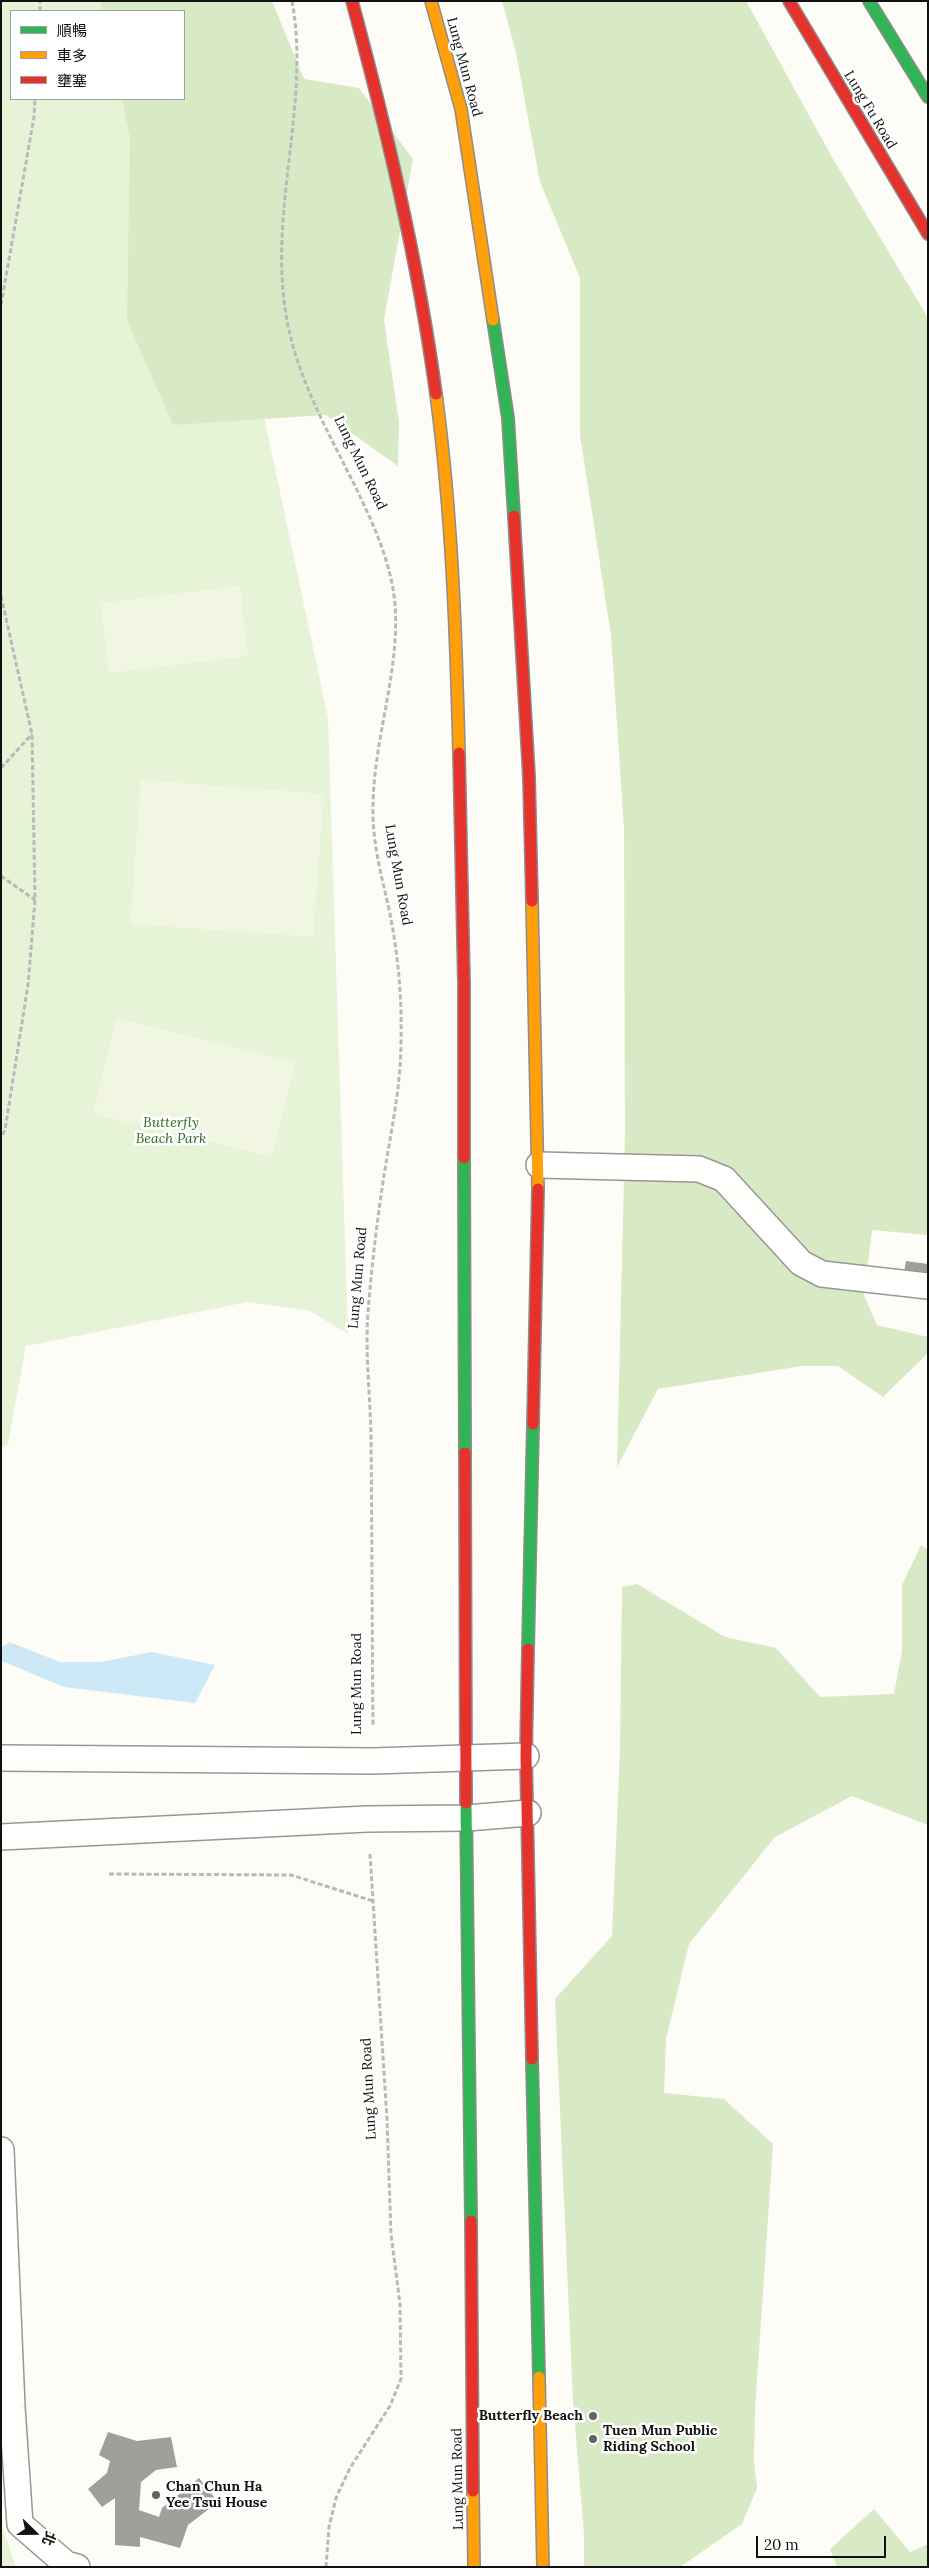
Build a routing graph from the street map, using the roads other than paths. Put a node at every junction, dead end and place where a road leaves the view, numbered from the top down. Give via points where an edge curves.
1 (352, 1) edge
2 (431, 1) edge
3 (789, 1) edge
4 (869, 1) edge
5 (928, 97) edge
6 (928, 234) edge
7 (539, 1165) junction
8 (928, 1286) edge
9 (526, 1756) junction
10 (1, 1758) edge
11 (466, 1759) junction
12 (528, 1813) junction
13 (467, 1818) junction
14 (1, 1837) edge
15 (1, 2150) edge
16 (77, 2567) edge
17 (474, 2567) edge
18 (543, 2567) edge

1 - 11 main road, Lung Mun Road via 406,218 427,330 442,441 458,662 464,994
2 - 7 main road, Lung Mun Road via 461,109 508,418 529,777
3 - 6 main road, Lung Fu Road
4 - 5 main road
7 - 8 lane via 699,1169 724,1179 801,1263 822,1274
7 - 9 main road, Lung Mun Road
9 - 11 lane
9 - 12 main road, Lung Mun Road
10 - 11 lane
11 - 13 main road, Lung Mun Road
12 - 13 lane
12 - 18 main road, Lung Mun Road
13 - 14 lane via 367,1819
13 - 17 main road, Lung Mun Road
15 - 16 lane via 20,2524 66,2564

